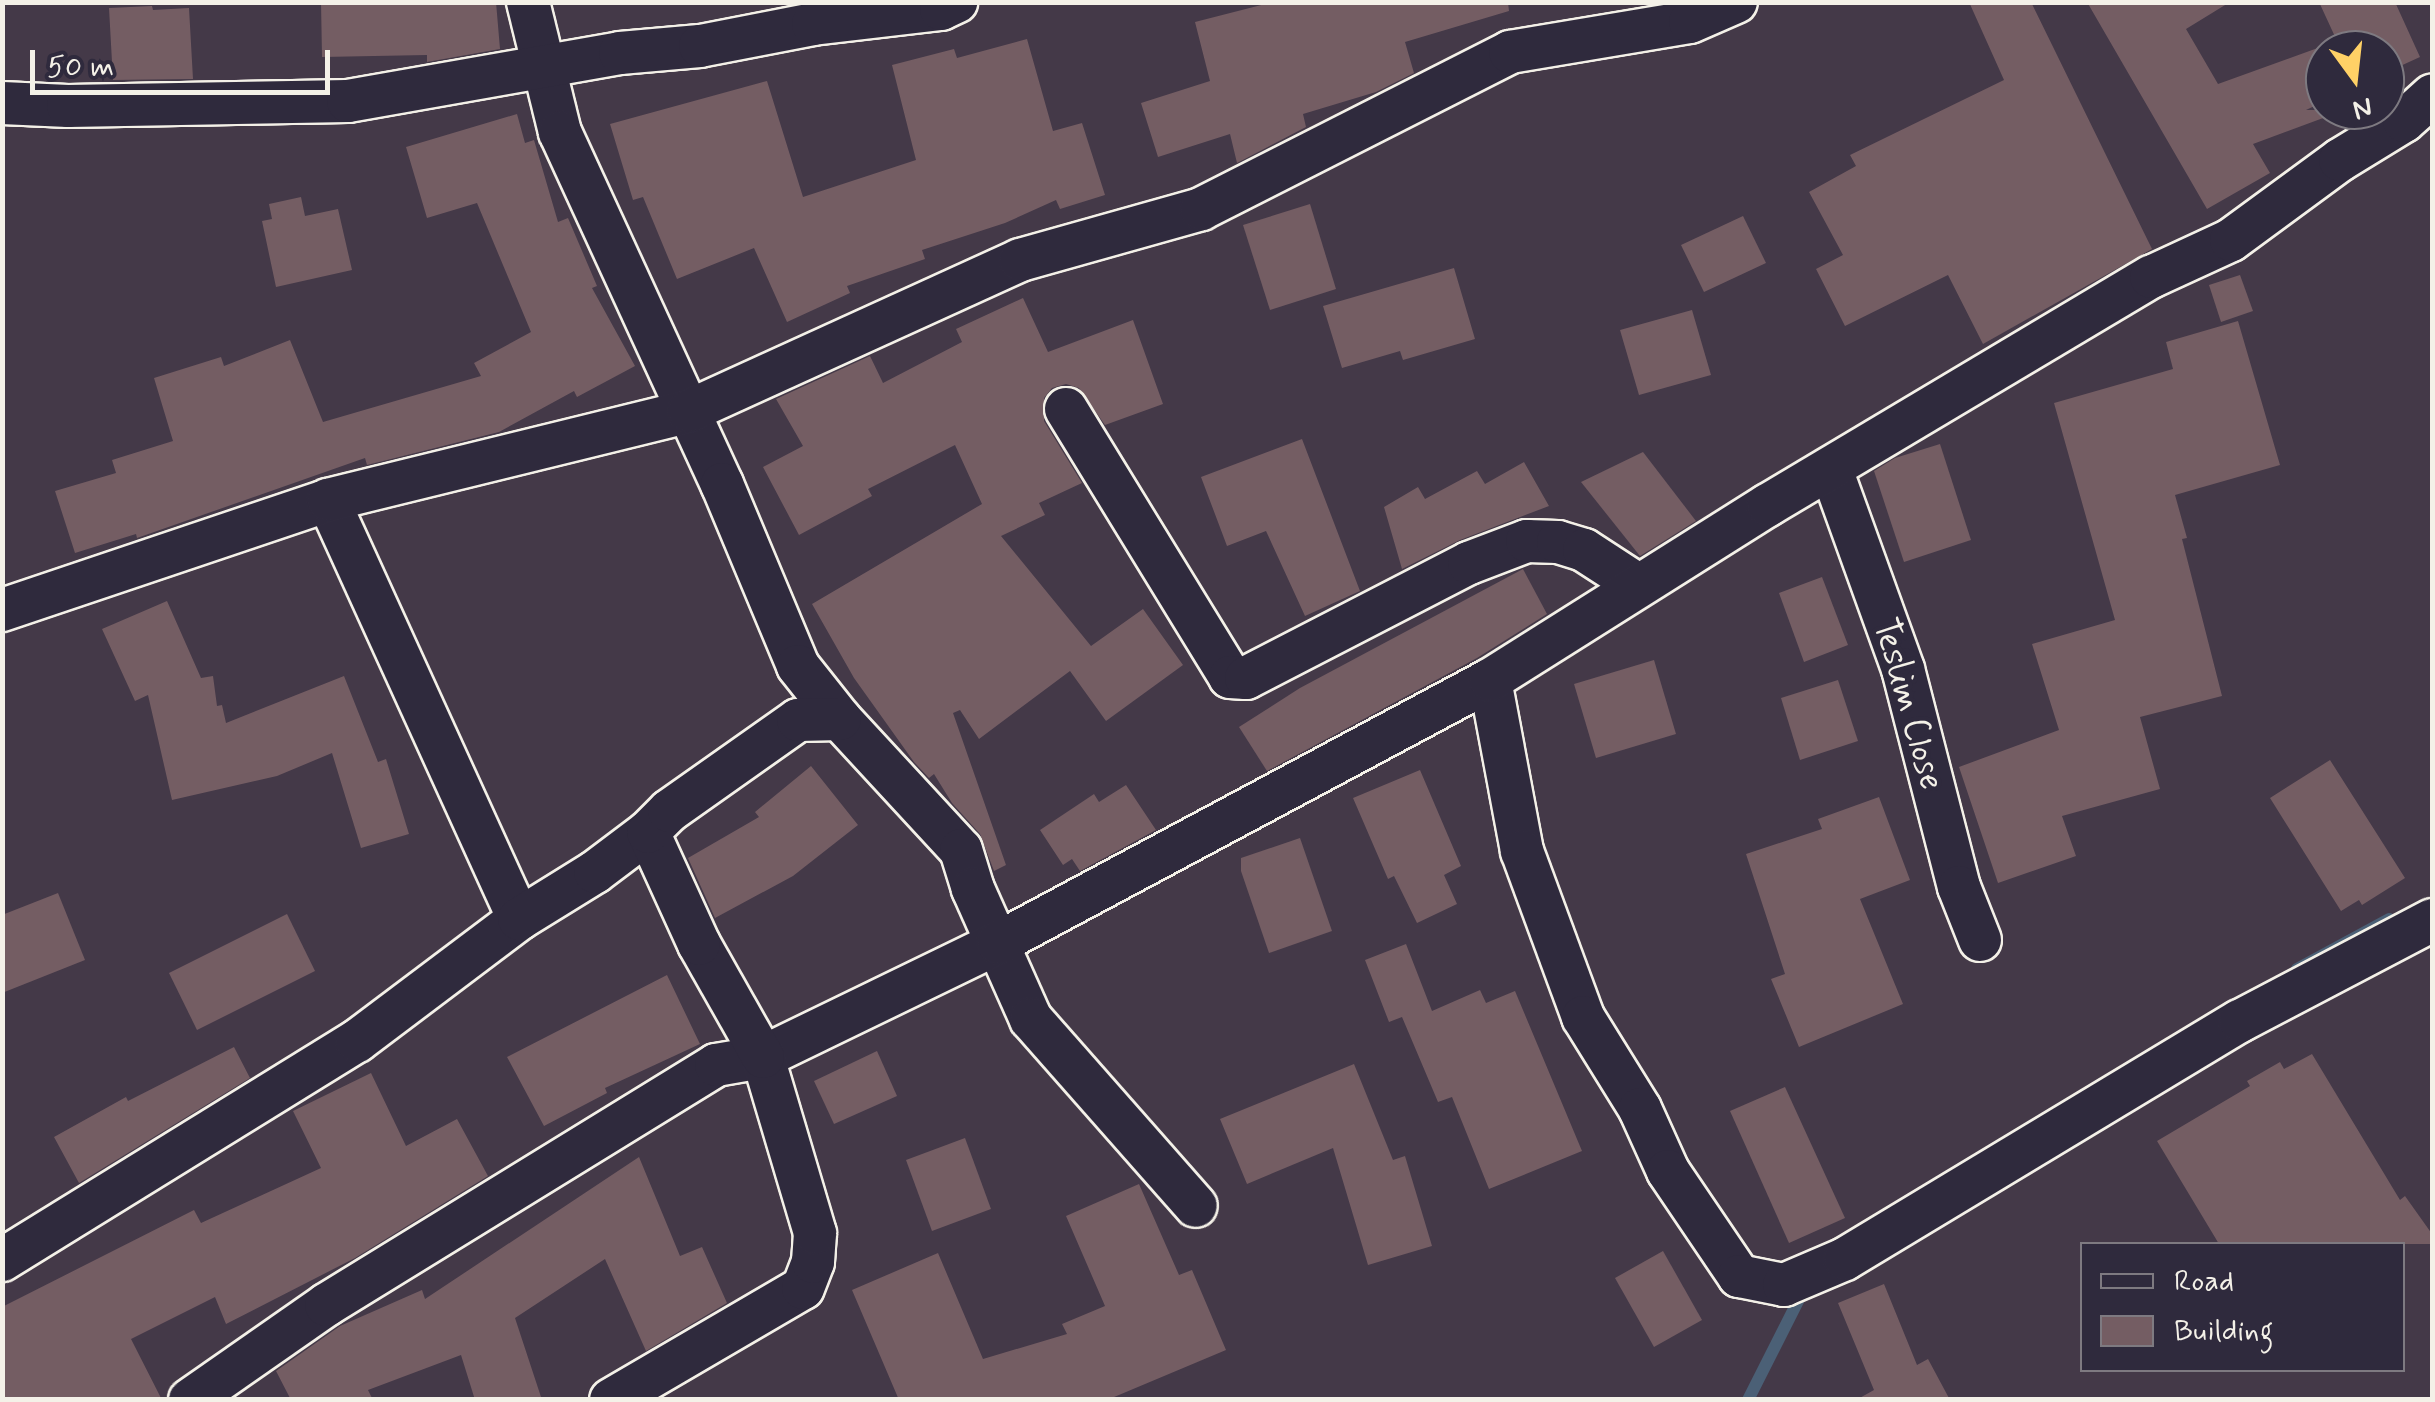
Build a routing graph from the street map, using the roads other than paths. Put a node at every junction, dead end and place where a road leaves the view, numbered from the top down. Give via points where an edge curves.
1 (528, 2) edge
2 (956, 2) edge
3 (1736, 2) edge
4 (1687, 12) edge
5 (544, 68) junction
6 (2432, 96) edge
7 (2, 103) edge
8 (1066, 409) dead end
9 (689, 411) junction
10 (1831, 469) junction
11 (328, 500) junction
12 (1638, 585) junction
13 (2, 610) edge
14 (1490, 680) junction
15 (840, 719) junction
16 (648, 832) junction
17 (519, 919) junction
18 (2432, 920) edge
19 (1980, 940) dead end
20 (998, 943) junction
21 (763, 1057) junction
22 (1196, 1206) dead end
23 (2, 1260) edge
24 (190, 1400) edge
25 (610, 1400) edge

1 - 5 street
2 - 5 street via 926,12
3 - 4 street
4 - 9 street via 1510,52 1201,209 1020,260
5 - 7 street via 348,101
5 - 9 street via 560,132
6 - 10 street via 2231,240 2151,277
8 - 12 street via 1230,677 1246,678 1527,541 1584,550
9 - 11 street
9 - 15 street via 798,666
10 - 12 street
10 - 19 street, Teslim Close via 1903,669 1959,887
11 - 13 street
11 - 17 street
12 - 14 street
14 - 18 street via 1522,851 1583,1017 1640,1109 1668,1171 1739,1276 1784,1285 1845,1259 2240,1021
14 - 20 street
15 - 16 street via 798,720
15 - 20 street via 961,850
16 - 17 street
16 - 21 street via 698,944
17 - 23 street via 357,1041
20 - 21 street
20 - 22 street via 1031,1019
21 - 24 street via 716,1065 326,1305
21 - 25 street via 816,1234 803,1288

